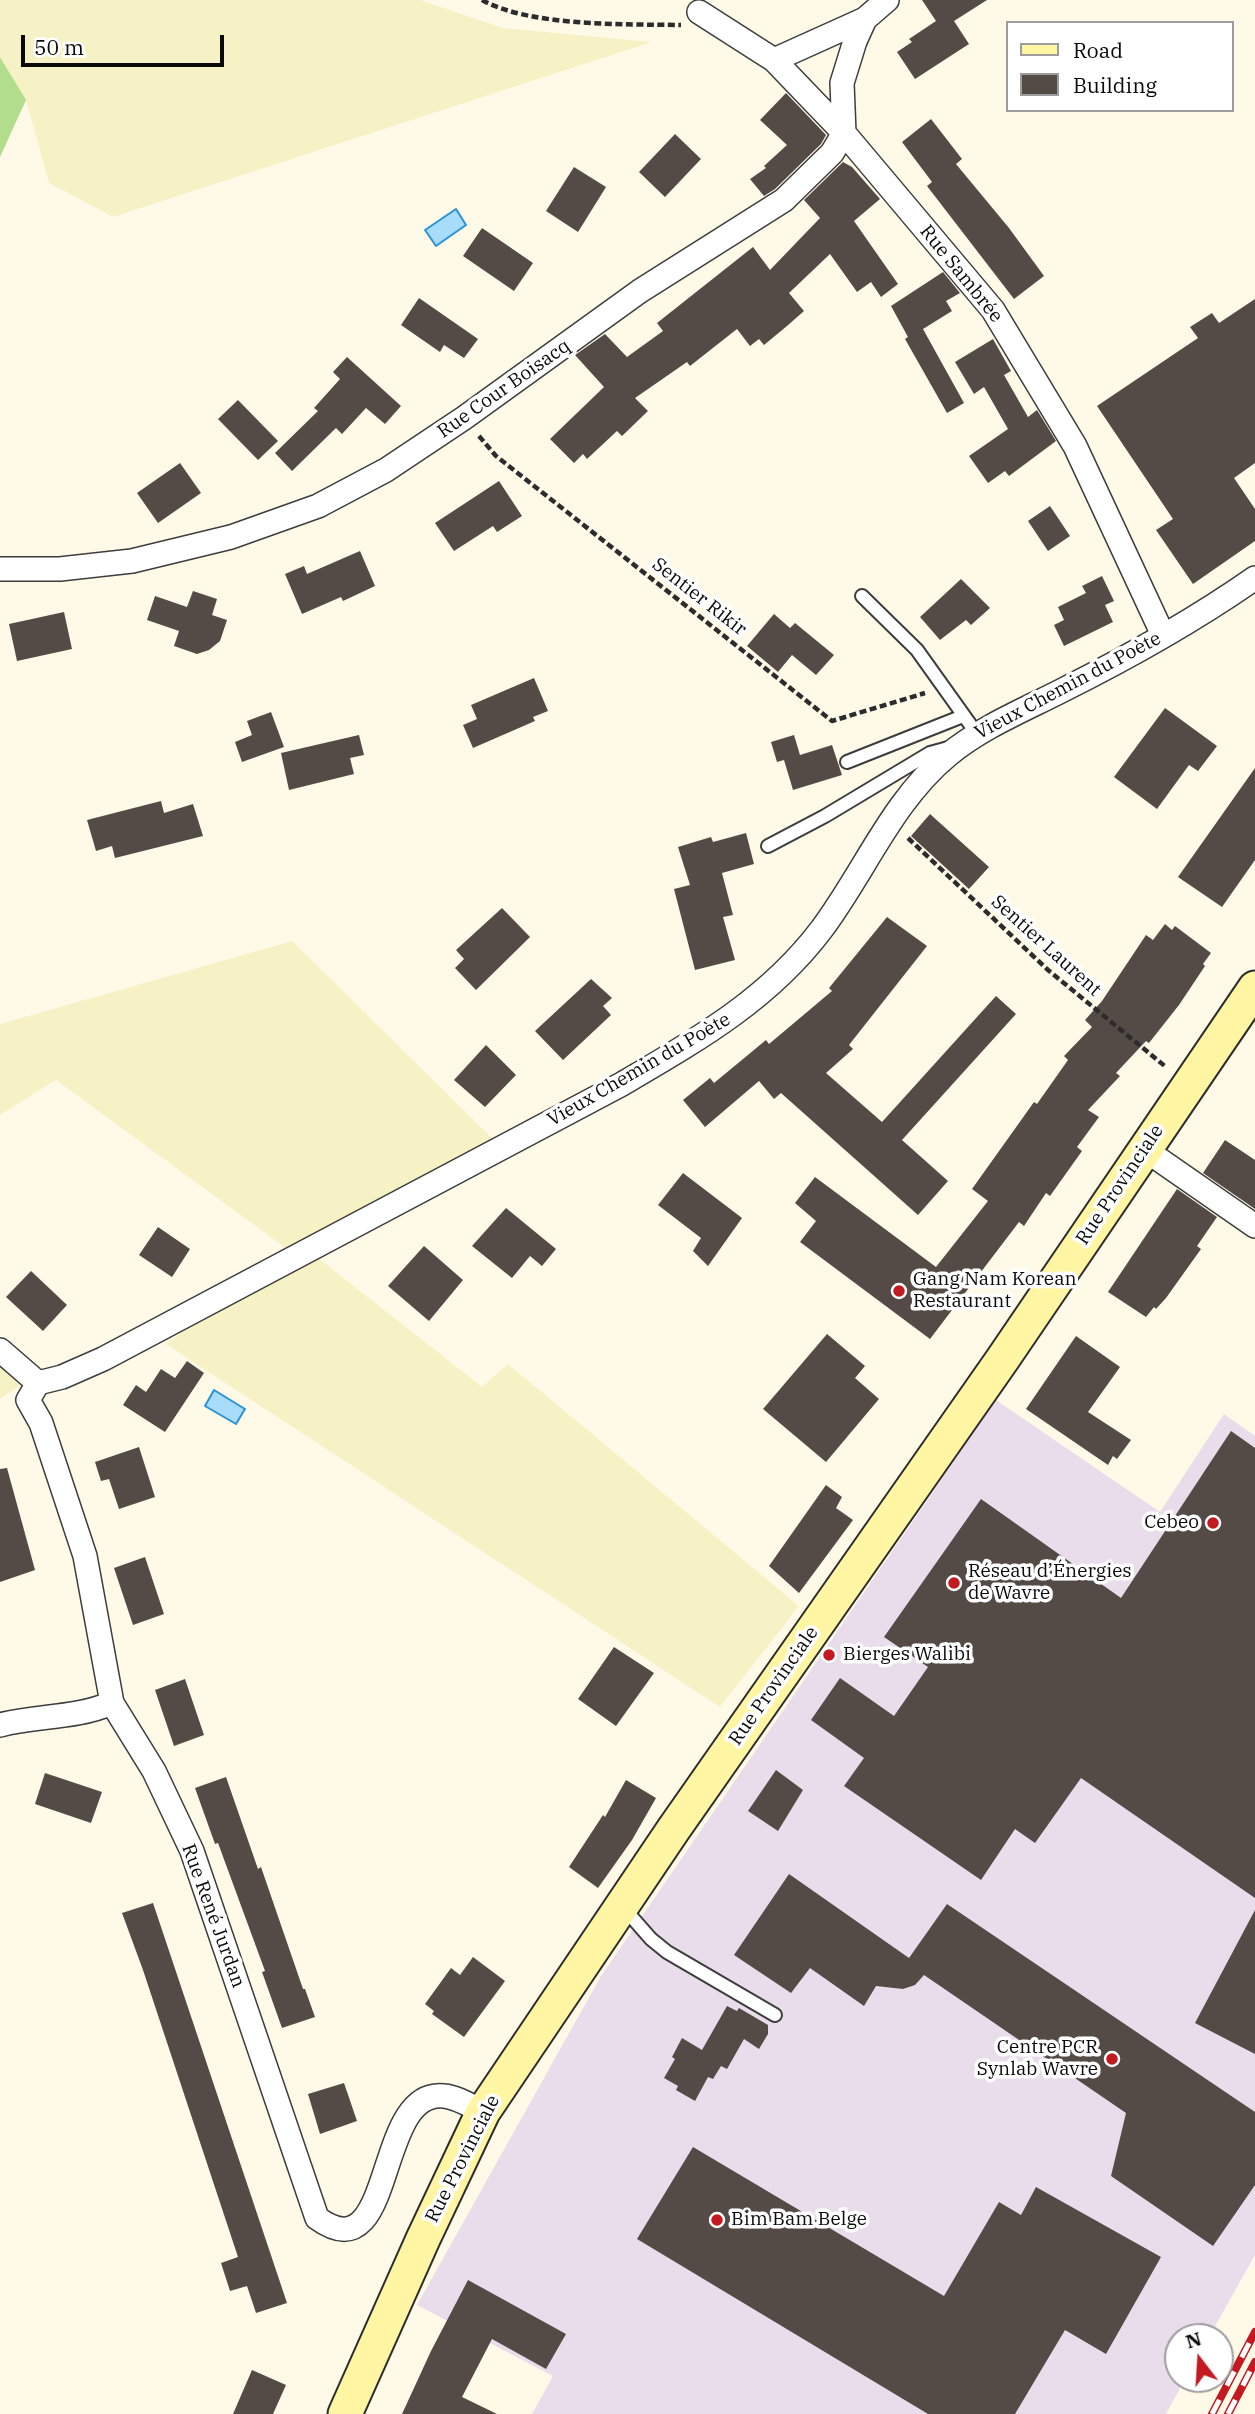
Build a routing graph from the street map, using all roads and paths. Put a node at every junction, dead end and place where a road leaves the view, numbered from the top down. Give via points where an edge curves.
1 (482, 0) edge
2 (887, 0) edge
3 (699, 12) dead end
4 (865, 19) junction
5 (728, 29) junction
6 (774, 60) junction
7 (844, 133) junction
8 (464, 418) junction
9 (0, 569) edge
10 (1255, 578) edge
11 (862, 596) dead end
12 (1163, 635) junction
13 (942, 688) junction
14 (967, 732) junction
15 (847, 762) dead end
16 (891, 822) junction
17 (768, 846) dead end
18 (1255, 988) edge
19 (1188, 1085) junction
20 (1144, 1149) junction
21 (1255, 1226) edge
22 (0, 1350) edge
23 (38, 1383) junction
24 (112, 1703) junction
25 (0, 1725) edge
26 (622, 1906) junction
27 (775, 2015) dead end
28 (484, 2112) junction
29 (345, 2414) edge

1 - 5 path via 536,18
2 - 4 street
3 - 5 street, Rue Sambrée
4 - 6 street
4 - 7 street via 842,83
5 - 6 street, Rue Sambrée
6 - 7 street, Rue Sambrée
7 - 8 street, Rue Cour Boisacq via 832,153 783,200 640,291
7 - 12 street, Rue Sambrée via 993,310 1075,446
8 - 9 street, Rue Cour Boisacq via 386,470 317,506 231,537 132,561 60,569
8 - 13 path, Sentier Rikir via 496,456 832,721
10 - 12 street, Vieux Chemin du Poète
11 - 13 lane via 917,650
12 - 14 street, Vieux Chemin du Poète via 1067,689
13 - 14 lane
14 - 15 lane via 927,728
14 - 16 street, Vieux Chemin du Poète via 916,785
14 - 17 lane
16 - 19 path, Sentier Laurent via 1048,970
16 - 23 street, Vieux Chemin du Poète via 848,893 792,967 743,1009 691,1044 103,1359
18 - 19 main road, Rue Provinciale
19 - 20 main road, Rue Provinciale
20 - 21 street
20 - 26 main road, Rue Provinciale
22 - 23 street
23 - 24 street, Rue René Jurdan via 27,1400 41,1423 85,1556
24 - 25 street via 74,1716
24 - 28 street, Rue René Jurdan via 154,1771 192,1851 317,2218 343,2230 362,2222 375,2204 398,2132 421,2101 442,2095
26 - 27 lane via 667,1952
26 - 28 main road, Rue Provinciale
28 - 29 main road, Rue Provinciale

